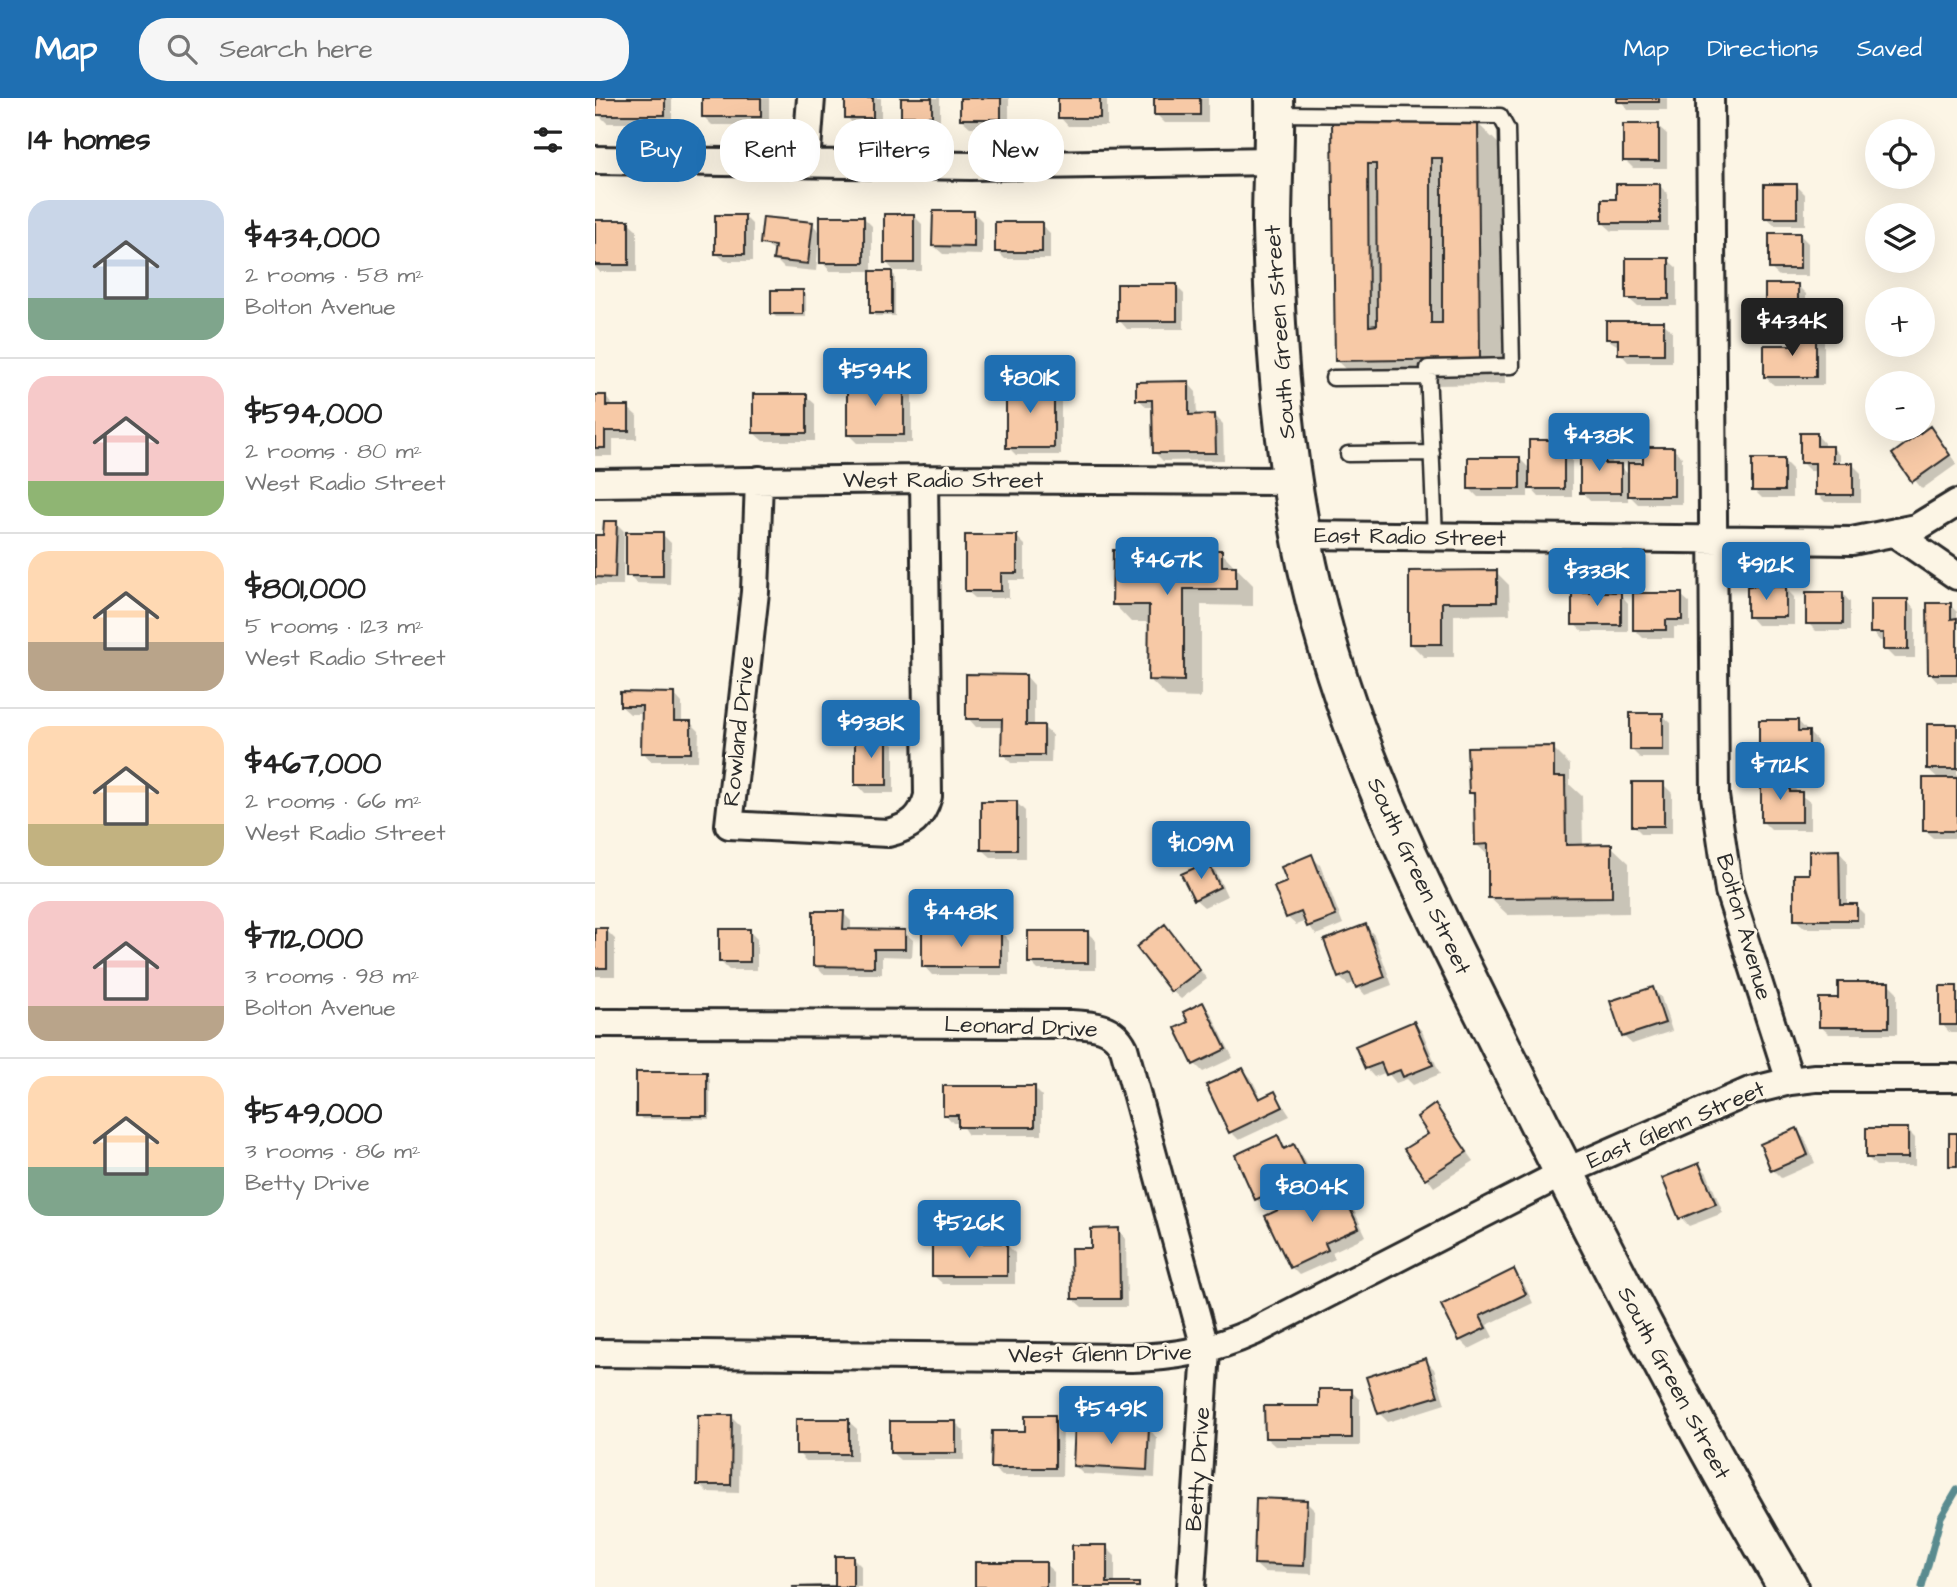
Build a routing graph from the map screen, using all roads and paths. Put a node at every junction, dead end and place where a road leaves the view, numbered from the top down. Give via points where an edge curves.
1 (811, 98) edge
2 (1710, 98) edge
3 (1274, 106) edge
4 (809, 119) edge
5 (595, 160) edge
6 (1272, 160) junction
7 (720, 162) edge
8 (820, 163) edge
9 (1429, 377) junction
10 (1333, 378) dead end
11 (1432, 453) junction
12 (1348, 454) dead end
13 (924, 479) junction
14 (759, 480) junction
15 (1292, 481) junction
16 (595, 483) edge
17 (1957, 503) edge
18 (1896, 534) junction
19 (1301, 535) junction
20 (1435, 537) junction
21 (1713, 542) junction
22 (1957, 576) edge
23 (595, 1023) edge
24 (1957, 1078) edge
25 (1790, 1081) junction
26 (1563, 1173) junction
27 (1206, 1351) junction
28 (595, 1353) edge
29 (1191, 1587) edge
30 (1788, 1587) edge

1 - 4 street
2 - 21 street, Bolton Avenue
3 - 6 street, South Green Street
3 - 9 lane via 1500,116 1507,129 1512,366 1428,368
5 - 7 street
6 - 8 street via 971,166
6 - 15 street, South Green Street via 1277,329
9 - 10 lane
9 - 11 lane
11 - 12 lane
11 - 20 lane
13 - 14 street, West Radio Street
13 - 14 street, Rowland Drive via 928,796 923,815 905,829 888,832 729,825 755,592
13 - 15 street, West Radio Street
14 - 16 street, West Radio Street
15 - 19 street, South Green Street
17 - 18 street, East Radio Street via 1925,524
18 - 21 street, East Radio Street via 1852,541
18 - 22 street
19 - 20 street, East Radio Street
19 - 26 street, South Green Street via 1330,655 1368,766 1453,953
20 - 21 street, East Radio Street
21 - 25 street, Bolton Avenue via 1714,781 1719,834 1734,909
23 - 27 street, Leonard Drive via 1071,1024 1110,1031 1124,1048
24 - 25 street, East Glenn Street
25 - 26 street, East Glenn Street via 1744,1094
26 - 27 street, West Glenn Drive via 1253,1332
26 - 30 street, South Green Street via 1704,1442
27 - 28 street, West Glenn Drive via 1132,1357
27 - 29 street, Betty Drive

